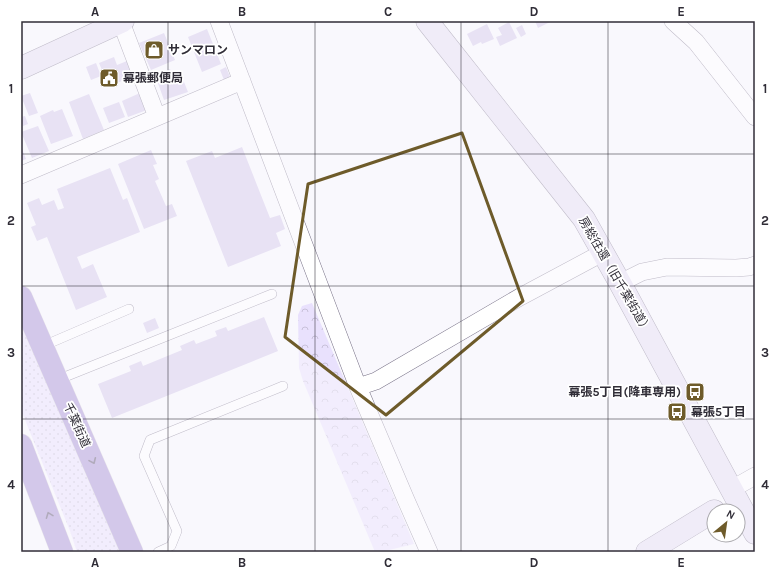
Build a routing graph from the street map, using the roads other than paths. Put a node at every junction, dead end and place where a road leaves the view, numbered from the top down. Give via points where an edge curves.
1 (219, 21) edge
2 (427, 21) edge
3 (673, 21) edge
4 (122, 22) edge
5 (21, 68) edge
6 (242, 81) junction
7 (156, 117) junction
8 (755, 117) edge
9 (21, 175) edge
10 (604, 252) junction
11 (755, 265) edge
12 (620, 283) junction
13 (272, 294) dead end
14 (21, 297) edge
15 (129, 309) dead end
16 (42, 346) junction
17 (57, 380) junction
18 (283, 386) dead end
19 (358, 387) junction
20 (21, 445) edge
21 (755, 476) edge
22 (734, 493) junction
23 (723, 503) edge
24 (706, 516) edge
25 (755, 533) edge
26 (62, 552) edge
27 (132, 552) edge
28 (158, 552) edge
29 (430, 552) edge
30 (647, 552) edge

1 - 6 street
2 - 10 street, 房総往還（旧千葉街道） via 584,219
3 - 8 street via 696,42
4 - 5 street
4 - 7 street
6 - 7 street
6 - 19 street
7 - 9 street
10 - 12 street, 房総往還（旧千葉街道）
10 - 19 street via 520,297 376,381
11 - 12 street via 736,268 667,267 642,272
12 - 22 street, 房総往還（旧千葉街道）
13 - 17 lane
14 - 16 highway, 千葉街道
15 - 16 lane
16 - 17 highway, 千葉街道
17 -> 27 highway, 千葉街道
18 - 28 lane via 150,440 144,456 177,531 171,546
19 - 29 street
26 -> 20 highway
21 - 22 street
22 - 23 street
22 - 25 street, 房総往還（旧千葉街道）
24 - 30 street

